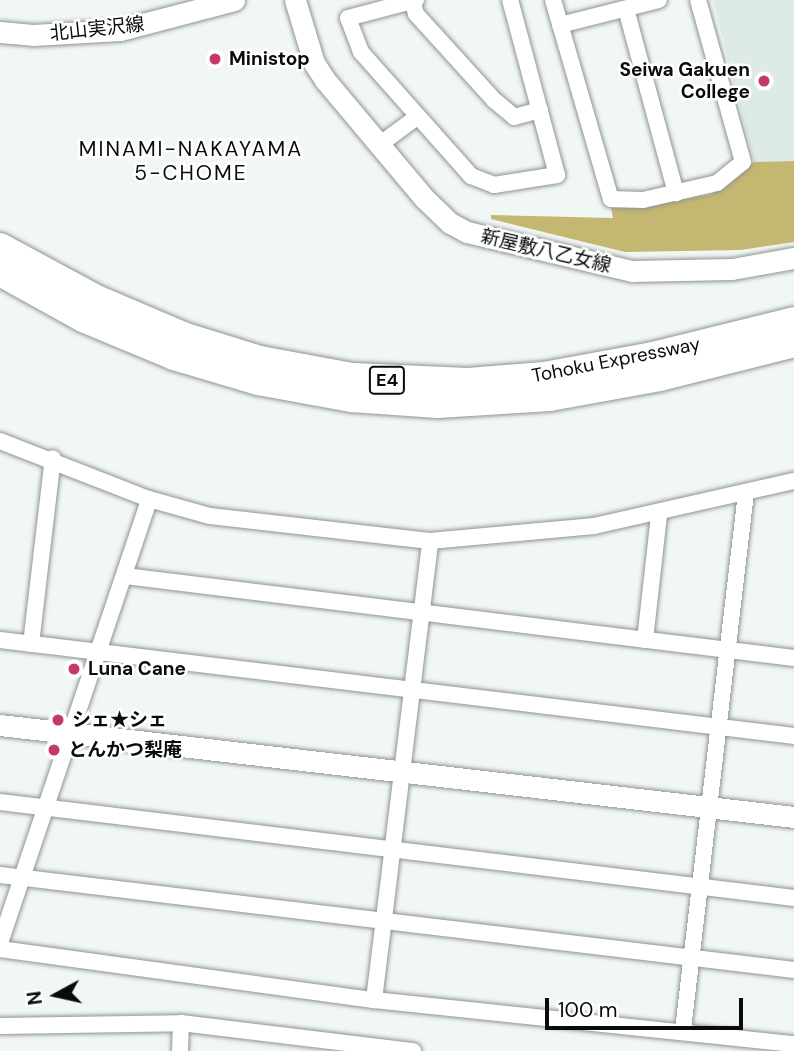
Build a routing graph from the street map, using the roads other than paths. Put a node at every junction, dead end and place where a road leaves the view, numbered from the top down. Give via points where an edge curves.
1 (234, 0) edge
2 (295, 0) edge
3 (413, 0) edge
4 (510, 0) edge
5 (553, 0) edge
6 (659, 0) edge
7 (698, 0) edge
8 (626, 9) junction
9 (560, 25) junction
10 (0, 32) edge
11 (540, 110) junction
12 (417, 117) junction
13 (379, 145) junction
14 (676, 193) junction
15 (0, 247) edge
16 (794, 258) edge
17 (0, 272) edge
18 (794, 321) edge
19 (794, 343) edge
20 (0, 441) edge
21 (52, 458) junction
22 (794, 481) edge
23 (746, 493) junction
24 (149, 499) junction
25 (659, 515) junction
26 (430, 541) junction
27 (125, 576) junction
28 (420, 613) junction
29 (0, 640) edge
30 (645, 640) junction
31 (31, 644) junction
32 (728, 651) junction
33 (96, 653) junction
34 (794, 658) edge
35 (410, 691) junction
36 (0, 725) edge
37 (719, 727) junction
38 (69, 733) junction
39 (794, 736) edge
40 (402, 770) junction
41 (0, 802) edge
42 (47, 807) junction
43 (712, 807) junction
44 (794, 817) edge
45 (393, 849) junction
46 (0, 875) edge
47 (23, 878) junction
48 (701, 886) junction
49 (794, 898) edge
50 (383, 920) junction
51 (0, 943) edge
52 (0, 949) edge
53 (691, 958) junction
54 (794, 970) edge
55 (373, 1000) junction
56 (180, 1023) junction
57 (0, 1026) edge
58 (683, 1030) junction
59 (794, 1044) edge
60 (363, 1049) edge
61 (180, 1051) edge
62 (414, 1051) edge

1 - 10 street, 北山実沢線 via 120,30 33,35
2 - 13 street, 新屋敷八乙女線 via 314,63
3 - 11 street via 416,13 514,117
3 - 12 street via 348,18 361,52
4 - 11 street
5 - 9 street
6 - 8 street
7 - 14 street via 743,162 717,183
8 - 9 street
8 - 14 street
9 - 14 street via 611,199 643,200
11 - 12 street via 557,175 494,185 471,176
12 - 13 street
13 - 16 street, 新屋敷八乙女線 via 439,214 480,237 632,271 732,269
15 - 18 highway, Tohoku Expressway / E4 via 96,299 183,336 260,360 363,378 468,382 544,376 653,356
17 - 19 highway, Tohoku Expressway / E4 via 83,317 174,356 258,381 363,399 468,404 550,397 660,377
20 - 21 street
21 - 24 street
21 - 31 street
22 - 23 street
23 - 25 street
23 - 32 street
24 - 26 street via 210,516
24 - 27 street
25 - 26 street via 519,536
25 - 30 street
26 - 28 street
27 - 28 street
27 - 33 street
28 - 30 street
28 - 35 street
29 - 31 street
30 - 32 street
31 - 33 street
32 - 34 street
32 - 37 street
33 - 35 street
33 - 38 street
35 - 37 street
35 - 40 street
36 - 38 street
37 - 39 street
37 - 43 street
38 - 40 street
38 - 42 street
40 - 43 street
40 - 45 street
41 - 42 street
42 - 45 street
42 - 47 street
43 - 44 street
43 - 48 street
45 - 48 street
45 - 50 street
46 - 47 street
47 - 50 street
47 - 51 street
48 - 49 street
48 - 53 street
50 - 53 street
50 - 55 street
52 - 55 street
53 - 54 street
53 - 58 street
55 - 58 street
56 - 57 street
56 - 60 street
56 - 61 street
58 - 59 street
60 - 62 street

